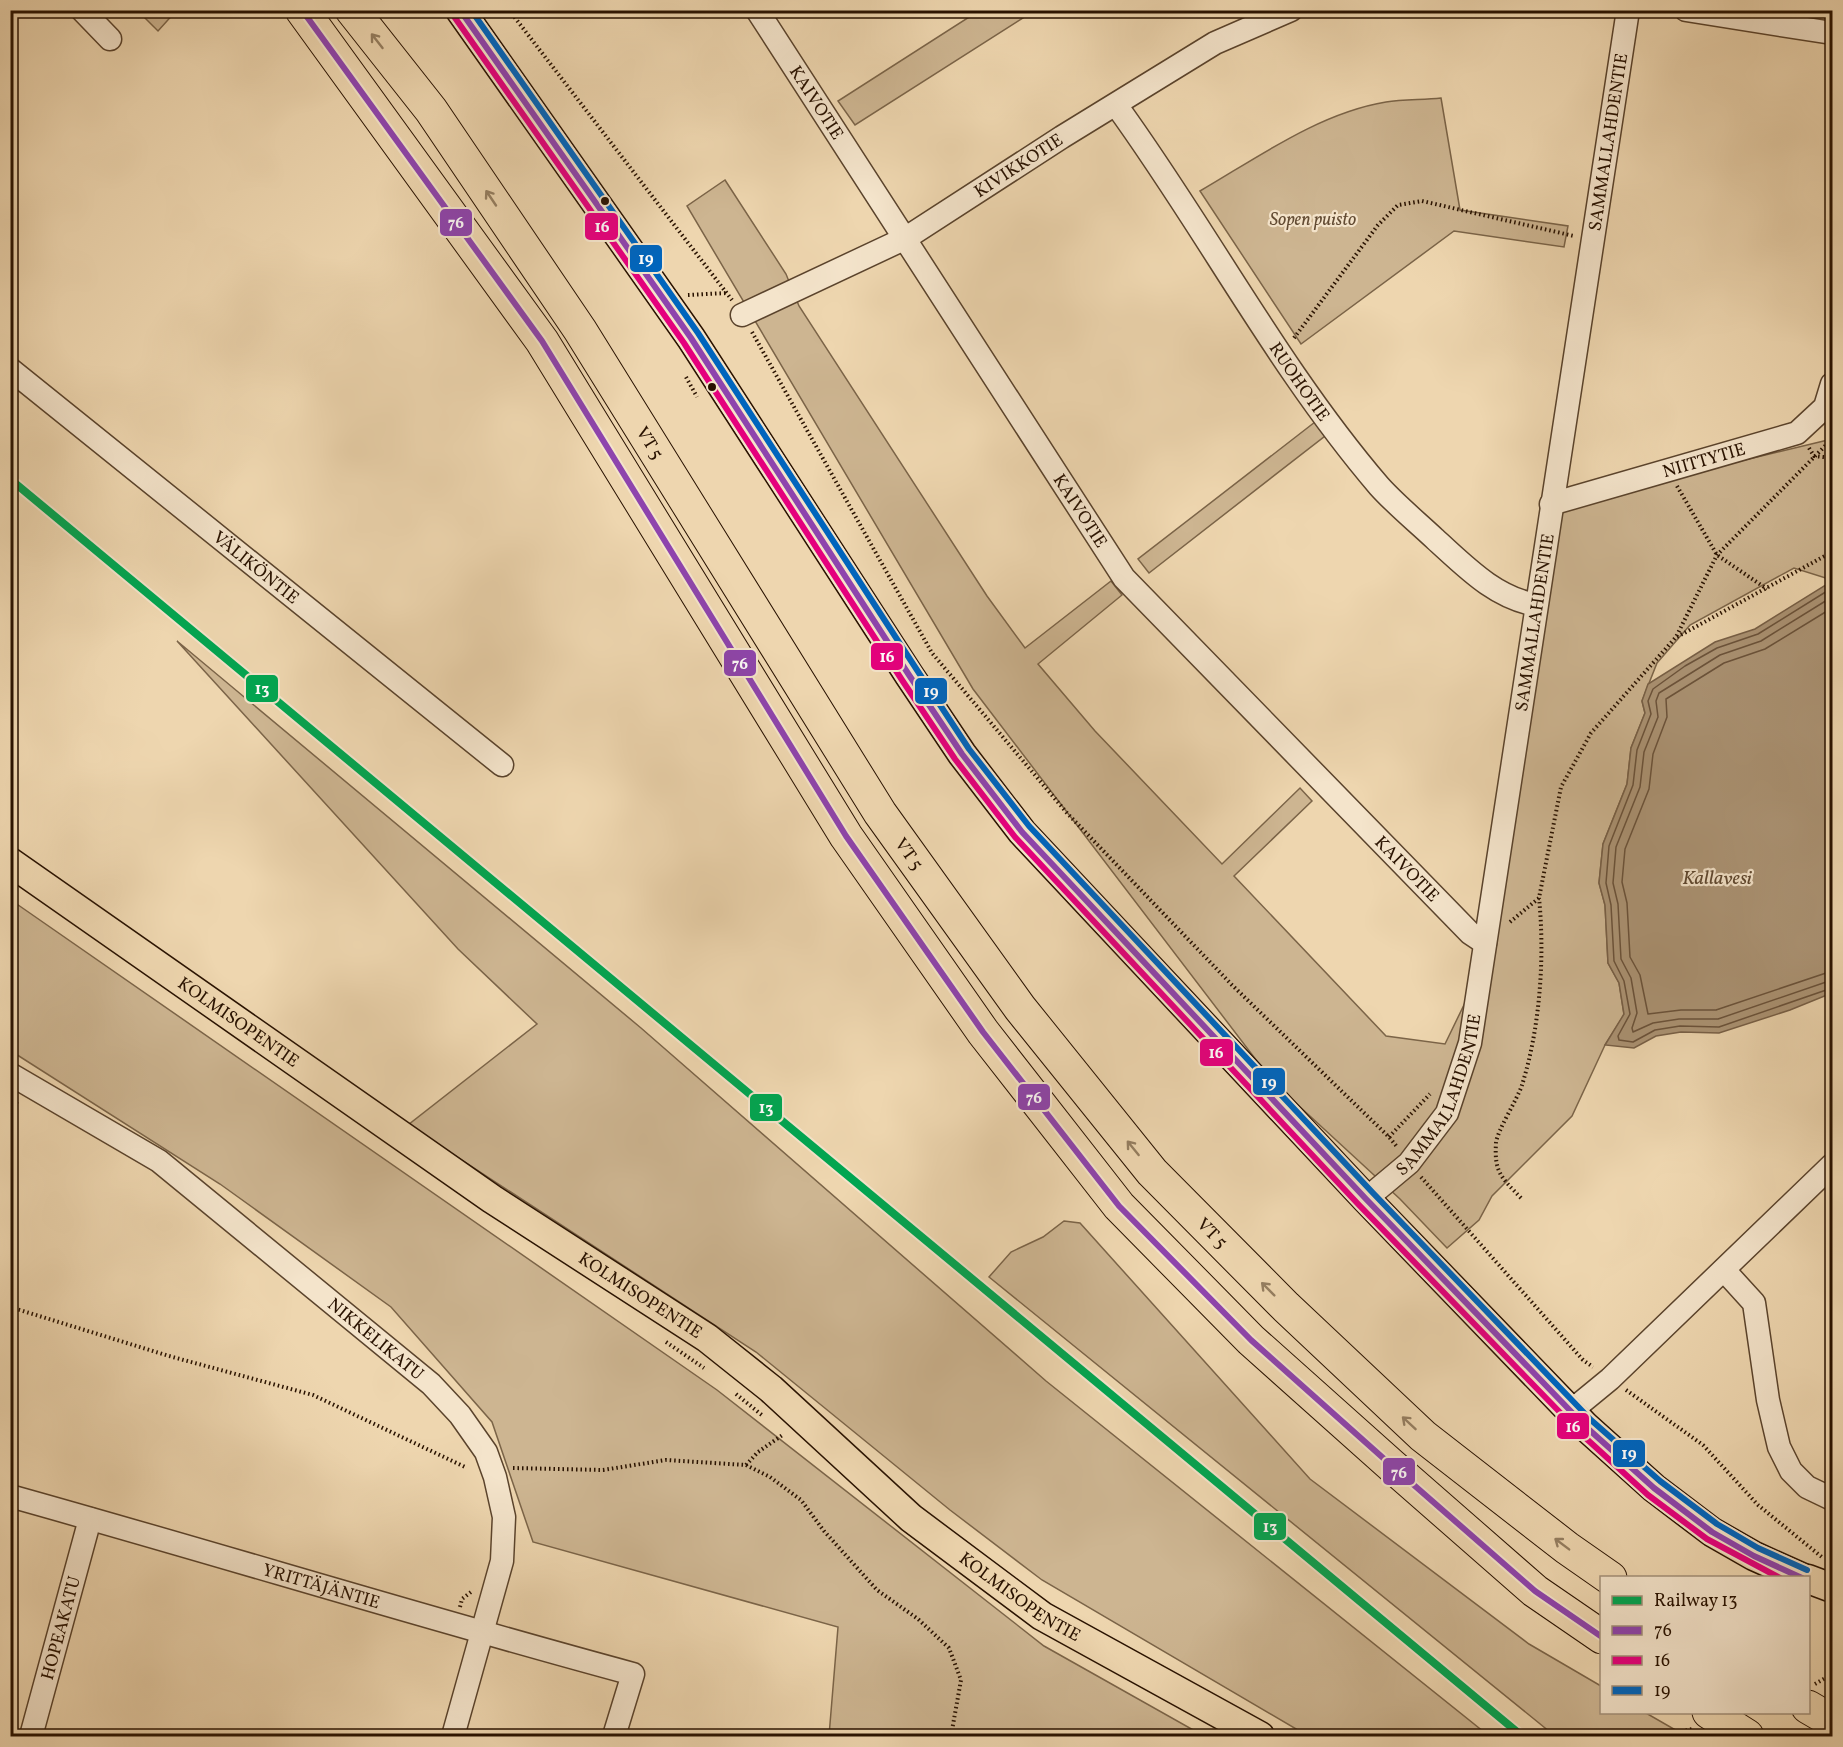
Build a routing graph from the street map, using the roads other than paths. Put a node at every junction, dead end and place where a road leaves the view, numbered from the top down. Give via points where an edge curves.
1 (82, 10) edge
2 (302, 10) edge
3 (352, 10) edge
4 (757, 10) edge
5 (1291, 10) edge
6 (1628, 10) edge
7 (1686, 10) edge
8 (469, 14) edge
9 (1833, 33) edge
10 (110, 39) dead end
11 (1116, 105) junction
12 (906, 238) junction
13 (742, 315) road end
14 (10, 369) edge
15 (1833, 384) edge
16 (1551, 504) junction
17 (1536, 605) junction
18 (502, 765) dead end
19 (10, 862) edge
20 (1485, 943) junction
21 (10, 1074) edge
22 (1833, 1165) edge
23 (1366, 1199) junction
24 (1724, 1270) junction
25 (1572, 1411) junction
26 (10, 1496) edge
27 (1833, 1499) edge
28 (90, 1519) junction
29 (1607, 1576) edge
30 (1799, 1576) edge
31 (1810, 1579) edge
32 (1833, 1588) edge
33 (483, 1633) junction
34 (1600, 1636) edge
35 (1811, 1696) edge
36 (1702, 1720) edge
37 (1833, 1721) edge
38 (31, 1737) edge
39 (453, 1737) edge
40 (614, 1737) edge
41 (1260, 1737) edge
42 (1747, 1737) edge

1 - 10 street
2 - 34 highway via 542,341 846,836 983,1032 1119,1206 1251,1340 1373,1450 1535,1591
29 -> 3 highway, VT 5 via 1423,1436 1286,1307 1152,1172 1035,1026 880,813 580,330 431,110
4 - 12 street, KAIVOTIE
5 - 11 street, KIVIKKOTIE via 1215,43
6 - 16 street, SAMMALLAHDENTIE
7 - 9 street
8 - 23 main road via 691,338 962,754 1015,824 1101,920
11 - 12 street, KIVIKKOTIE
11 - 17 street, RUOHOTIE via 1280,356 1380,488 1479,580 1520,602
12 - 13 street, KIVIKKOTIE
12 - 20 street, KAIVOTIE via 1124,578 1470,933
14 - 18 street, VÄLIKÖNTIE
15 - 16 street, NIITTYTIE via 1825,407 1797,433
16 - 17 street, SAMMALLAHDENTIE
17 - 20 street, SAMMALLAHDENTIE
19 - 41 main road, KOLMISOPENTIE via 492,1199 707,1338 771,1389 911,1518 1042,1616
20 - 23 street, SAMMALLAHDENTIE via 1470,1043 1447,1113 1409,1163
21 - 33 street, NIKKELIKATU via 159,1161 431,1384 460,1415 486,1452 504,1517 502,1561
22 - 24 street
23 - 25 main road
24 - 25 street
24 - 27 street via 1754,1303 1779,1447 1791,1471 1807,1487
25 - 30 main road via 1654,1488 1712,1532
26 - 28 street, YRITTÄJÄNTIE
28 - 33 street, YRITTÄJÄNTIE
28 - 38 street, HOPEAKATU
31 - 32 main road
33 - 39 street, NIKKELIKATU
33 - 40 street, YRITTÄJÄNTIE via 633,1674
35 - 37 highway
36 - 42 highway

